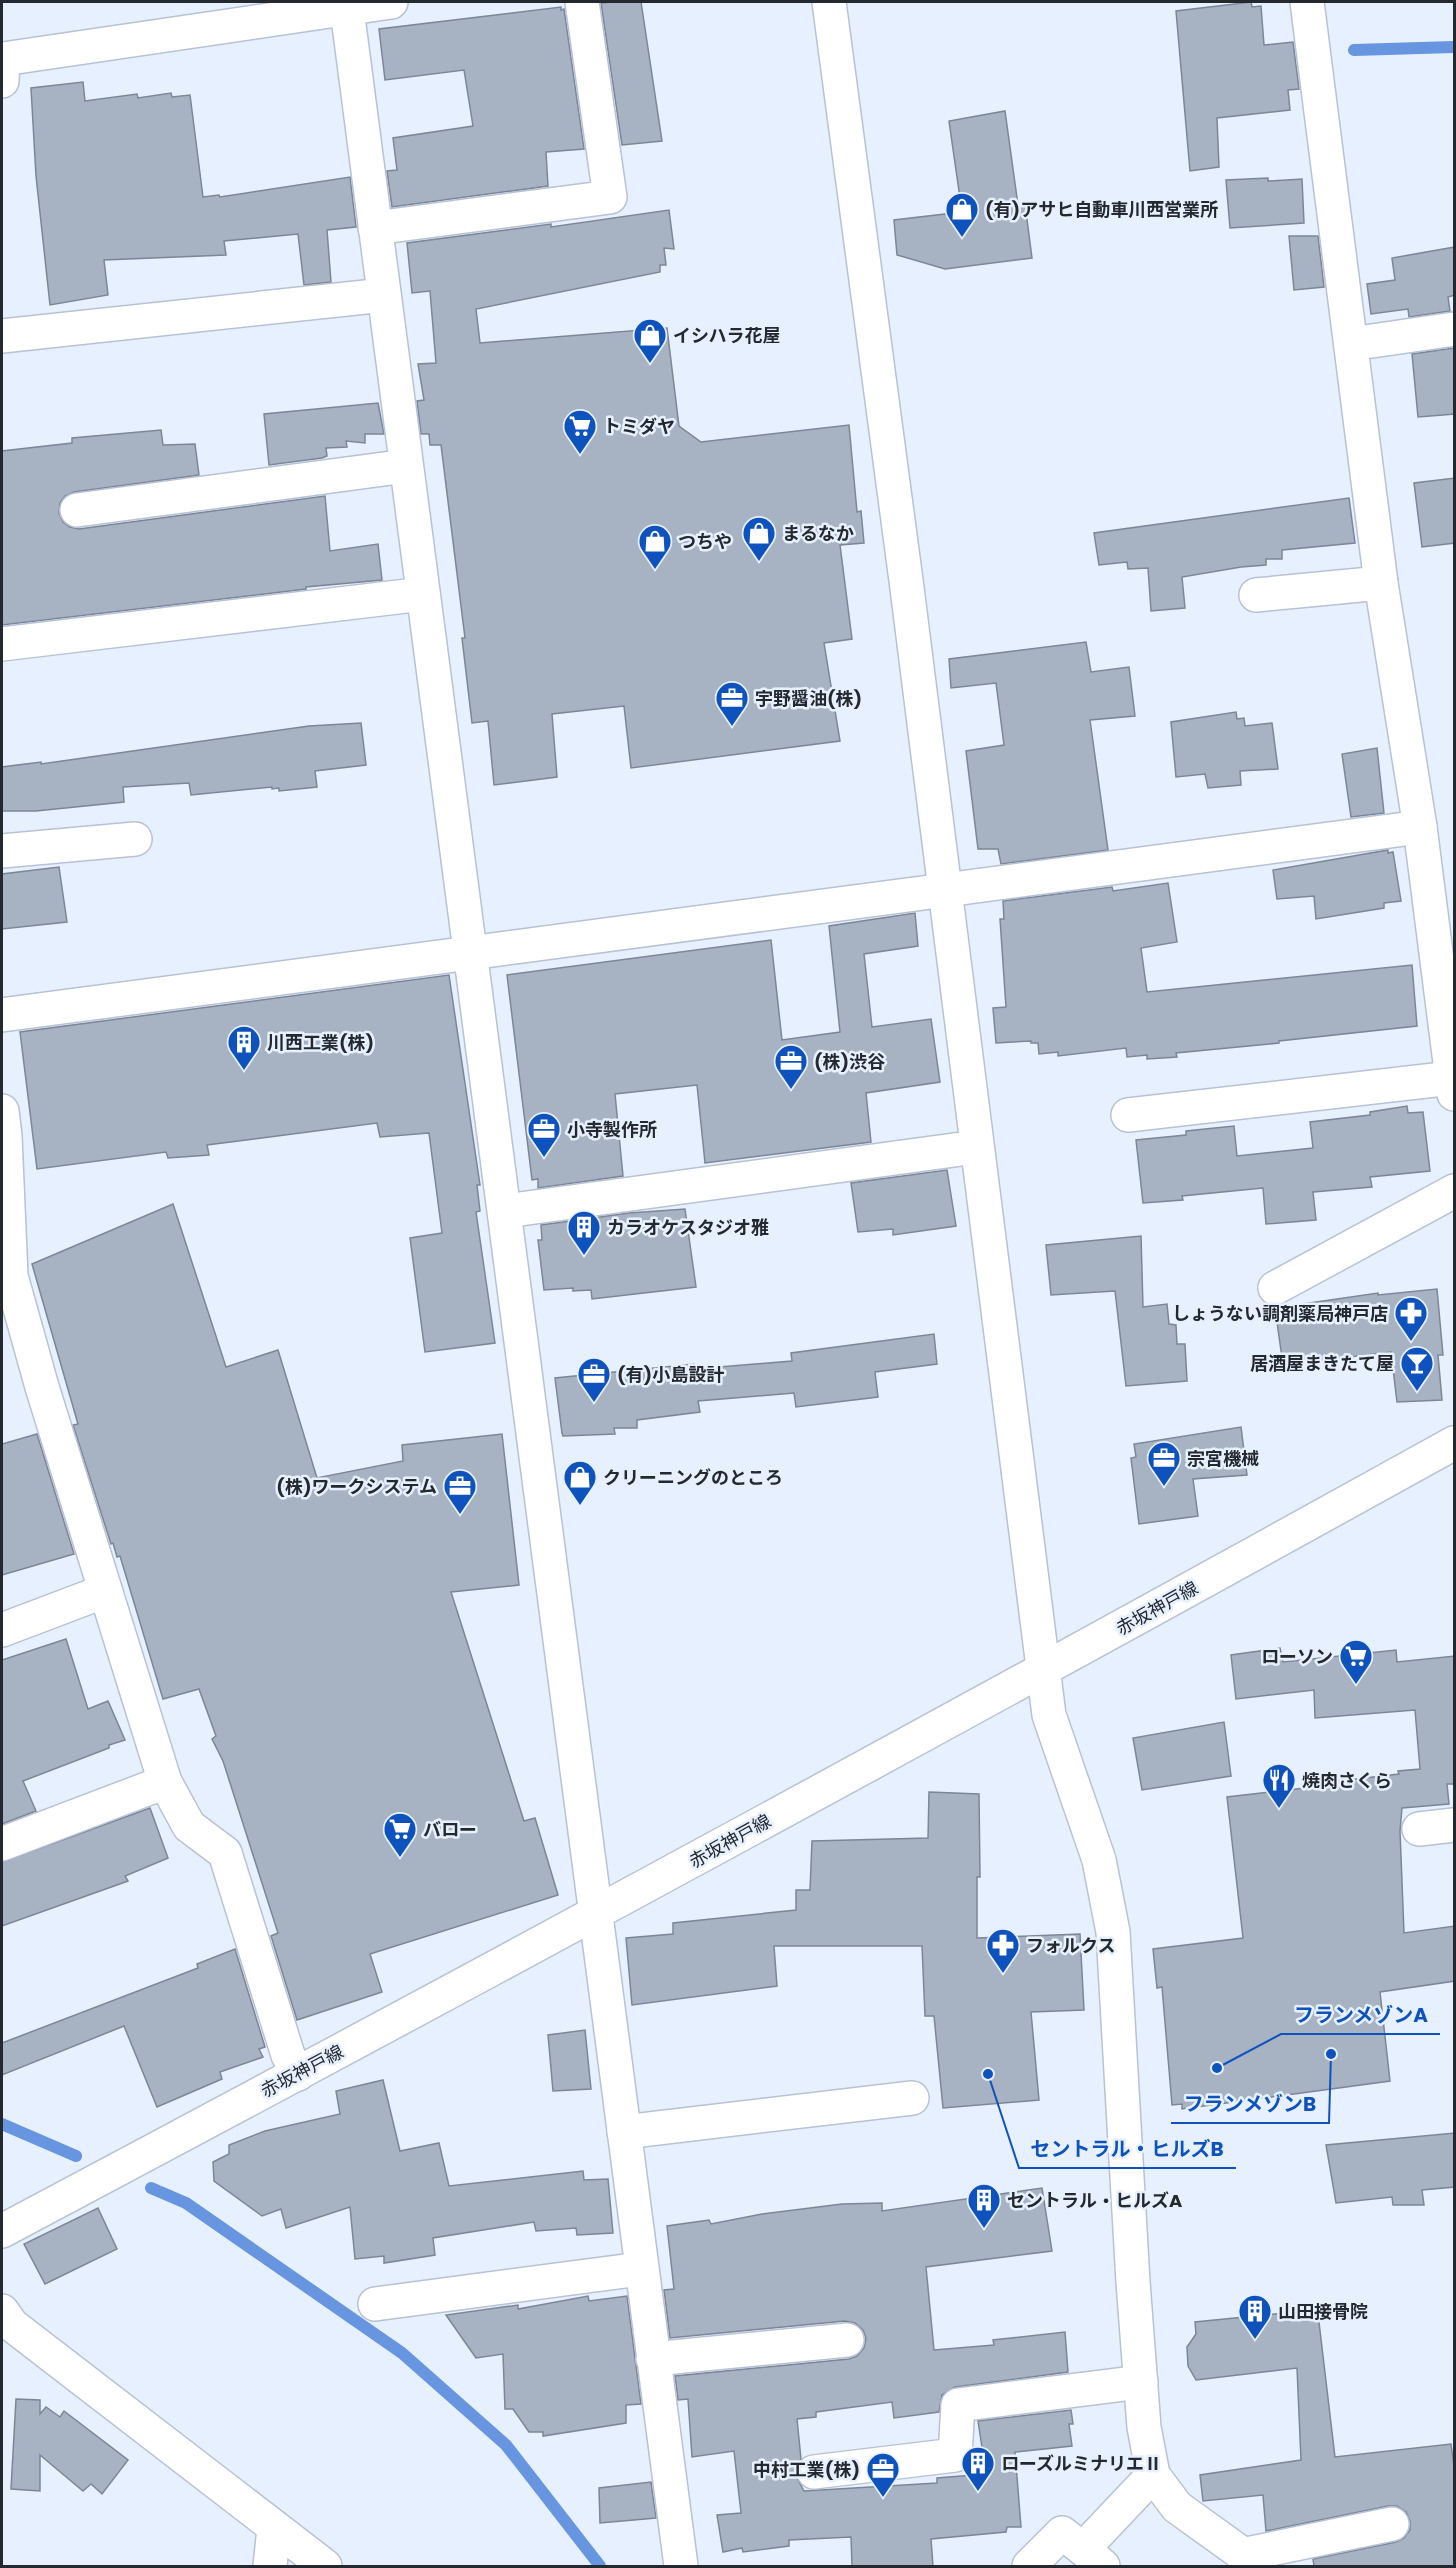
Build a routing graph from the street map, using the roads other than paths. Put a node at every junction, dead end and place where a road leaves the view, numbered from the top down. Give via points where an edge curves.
1 (391, 2) edge
2 (582, 2) edge
3 (830, 2) edge
4 (1308, 2) edge
5 (346, 4) edge
6 (2, 81) edge
7 (375, 228) junction
8 (384, 295) junction
9 (1455, 329) edge
10 (2, 336) edge
11 (1351, 344) junction
12 (406, 466) junction
13 (77, 510) dead end
14 (1381, 584) junction
15 (423, 594) junction
16 (1256, 595) dead end
17 (2, 644) edge
18 (1420, 827) junction
19 (135, 839) dead end
20 (2, 851) edge
21 (945, 890) junction
22 (469, 953) junction
23 (2, 1015) edge
24 (1453, 1086) edge
25 (2, 1111) edge
26 (1128, 1115) dead end
27 (976, 1147) junction
28 (1455, 1191) edge
29 (505, 1211) junction
30 (1275, 1288) dead end
31 (1455, 1443) edge
32 (105, 1591) junction
33 (2, 1630) edge
34 (1044, 1671) junction
35 (165, 1782) junction
36 (1455, 1825) edge
37 (1419, 1829) dead end
38 (2, 1844) edge
39 (596, 1914) junction
40 (298, 2074) junction
41 (912, 2098) dead end
42 (624, 2132) junction
43 (2, 2231) edge
44 (640, 2269) junction
45 (375, 2304) dead end
46 (5, 2327) edge
47 (847, 2340) dead end
48 (653, 2359) junction
49 (1141, 2382) junction
50 (814, 2472) dead end
51 (1153, 2475) junction
52 (1392, 2524) dead end
53 (274, 2529) junction
54 (1093, 2558) edge
55 (1251, 2560) edge
56 (270, 2566) edge
57 (325, 2566) edge
58 (681, 2566) edge
59 (1029, 2566) edge

1 - 5 street
2 - 7 street via 610,197
3 - 21 street
4 - 11 street
5 - 6 street via 3,59
5 - 7 street
7 - 8 street
8 - 10 street
8 - 12 street
9 - 11 street
11 - 14 street
12 - 13 street
12 - 15 street
14 - 16 street
14 - 18 street
15 - 17 street
15 - 22 street
18 - 21 street
18 - 24 street
19 - 20 street
21 - 22 street
21 - 27 street
22 - 23 street
22 - 29 street
24 - 26 street
25 - 32 street via 11,1276
27 - 29 street
27 - 34 street
28 - 30 street
29 - 39 street
31 - 34 street, 赤坂神戸線
32 - 33 street
32 - 35 street
34 - 39 street, 赤坂神戸線
34 - 49 street via 1049,1715 1099,1860 1113,1932
35 - 38 street
35 - 40 street via 189,1826 225,1853 288,2055
36 - 37 street
39 - 40 street, 赤坂神戸線
39 - 42 street
40 - 43 street, 赤坂神戸線
41 - 42 street
42 - 44 street
44 - 45 street
44 - 48 street
46 - 53 street
47 - 48 street
48 - 58 street
49 - 50 street via 958,2405 955,2455
49 - 51 street
51 - 54 street
51 - 55 street via 1177,2508
52 - 55 street
53 - 56 street
53 - 57 street
54 - 59 street via 1062,2533

